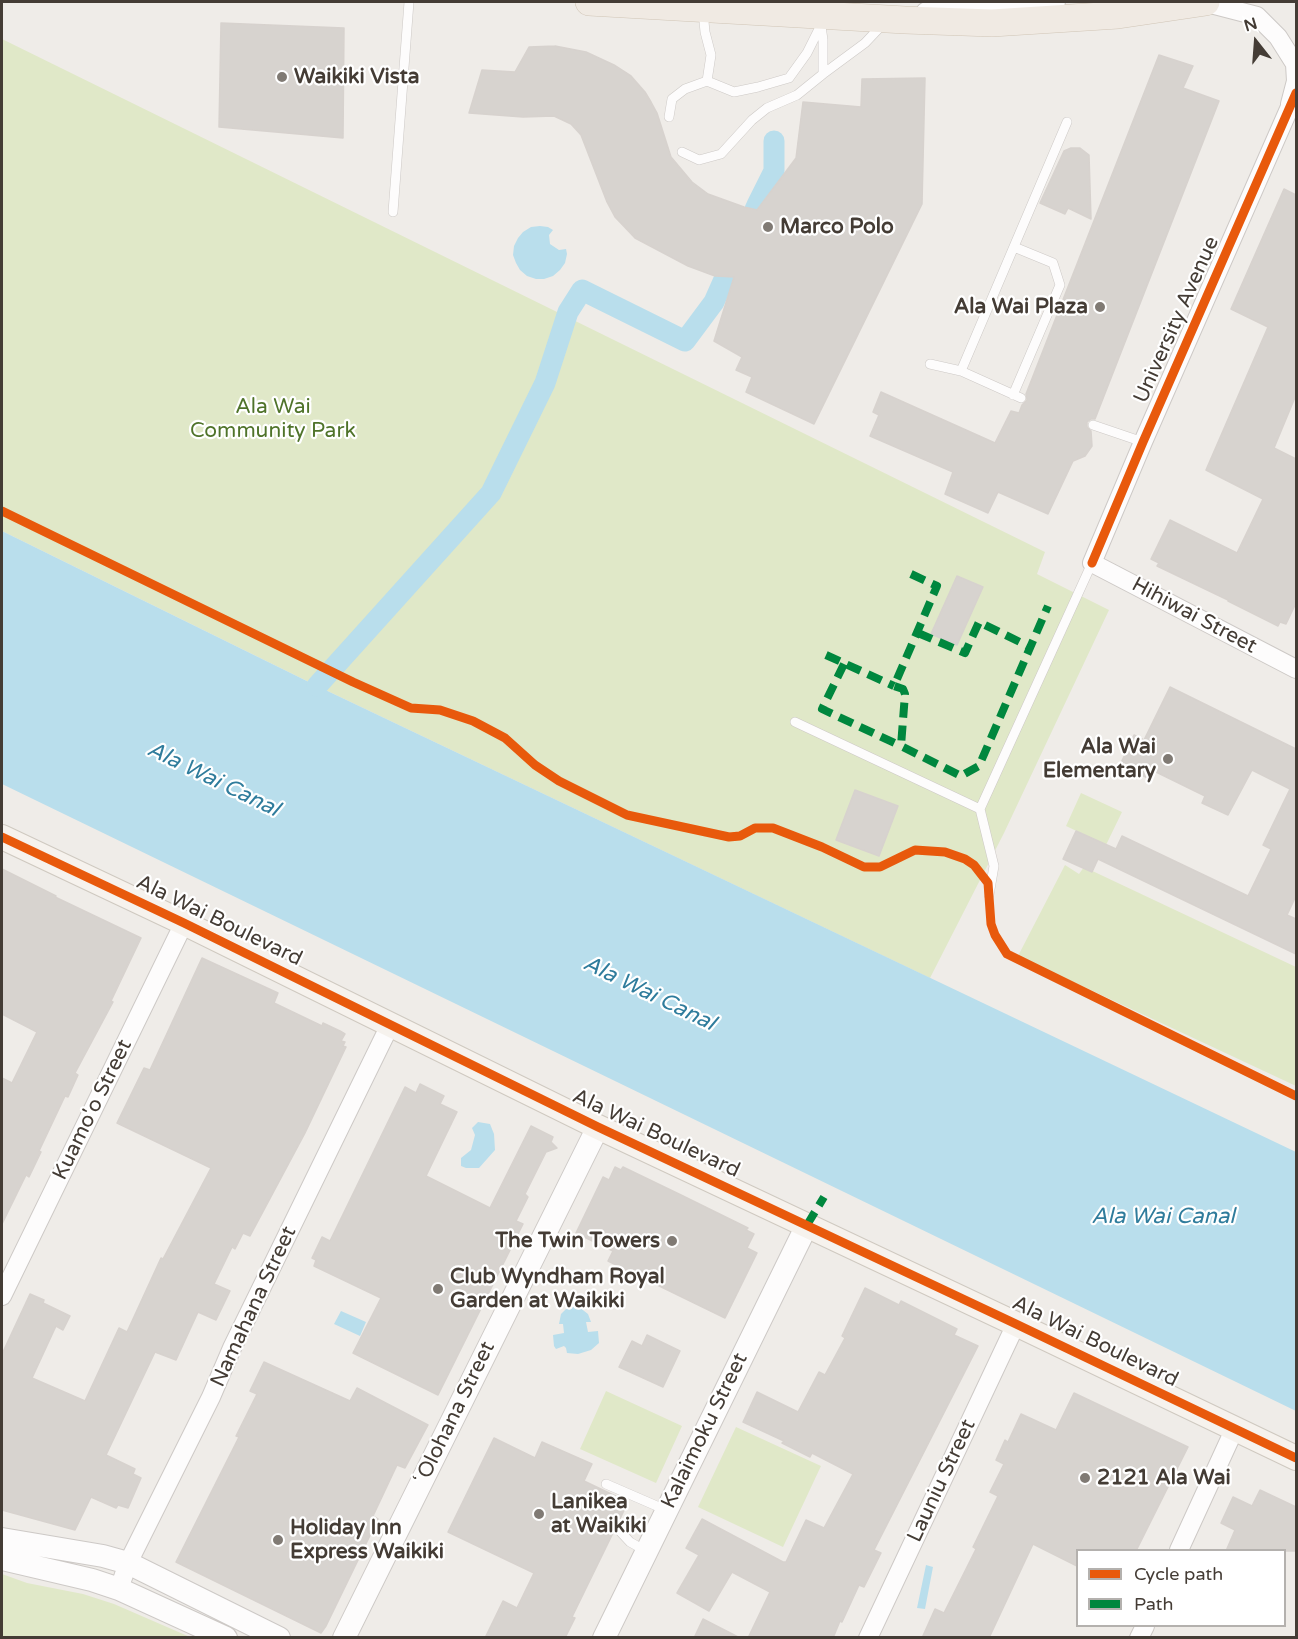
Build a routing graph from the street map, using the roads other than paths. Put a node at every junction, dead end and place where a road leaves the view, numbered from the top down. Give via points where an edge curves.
1 (410, 2) edge
2 (589, 2) edge
3 (1054, 2) edge
4 (1204, 2) edge
5 (645, 3) edge
6 (1119, 6) edge
7 (703, 9) junction
8 (832, 15) edge
9 (897, 19) junction
10 (823, 74) junction
11 (707, 81) junction
12 (1296, 93) edge
13 (1288, 111) junction
14 (669, 117) dead end
15 (1067, 122) dead end
16 (682, 152) dead end
17 (393, 212) dead end
18 (1014, 247) junction
19 (930, 364) dead end
20 (961, 371) junction
21 (1093, 425) dead end
22 (1143, 442) junction
23 (1092, 563) junction
24 (1296, 669) edge
25 (795, 722) dead end
26 (980, 809) junction
27 (2, 837) edge
28 (989, 895) dead end
29 (184, 924) junction
30 (390, 1025) junction
31 (598, 1128) junction
32 (807, 1225) junction
33 (2, 1296) edge
34 (1016, 1324) junction
35 (1234, 1428) junction
36 (1296, 1458) edge
37 (606, 1484) dead end
38 (666, 1510) junction
39 (616, 1527) dead end
40 (2, 1539) edge
41 (1180, 1549) edge
42 (646, 1551) junction
43 (2, 1559) edge
44 (128, 1563) junction
45 (119, 1589) junction
46 (226, 1638) edge
47 (279, 1638) edge
48 (345, 1638) edge
49 (604, 1638) edge
50 (868, 1638) edge

1 - 17 lane
2 - 5 main road
3 - 9 street via 935,10
4 - 6 main road
4 - 13 street via 1257,16 1278,37 1295,64 1296,81
5 - 7 main road
6 - 9 main road via 992,23
7 - 8 main road
7 - 11 lane via 711,55
8 - 9 main road
8 - 10 lane via 823,40
8 - 11 lane via 789,78 734,92
9 - 10 lane
10 - 16 lane via 797,95 767,108 721,154 699,160
11 - 14 lane via 672,99
12 - 13 street, University Avenue
13 - 22 street, University Avenue
15 - 18 lane
18 - 20 lane
18 - 20 lane via 1053,263 1060,285 1017,397
19 - 20 lane
21 - 22 lane
22 - 23 street, University Avenue
23 - 24 street, Hihiwai Street
23 - 26 lane
25 - 26 lane
26 - 28 lane via 994,866
27 - 29 main road, Ala Wai Boulevard
29 - 30 main road, Ala Wai Boulevard
29 - 33 street, Kuamo'o Street
30 - 31 main road, Ala Wai Boulevard
30 - 44 street, Namahana Street
31 - 32 main road, Ala Wai Boulevard
31 - 48 street, ʻOlohana Street
32 - 34 main road, Ala Wai Boulevard
32 - 38 street, Kalaimoku Street
34 - 35 main road, Ala Wai Boulevard
34 - 50 street, Launiu Street
35 - 36 main road, Ala Wai Boulevard
35 - 41 street
37 - 38 lane
38 - 42 street, Kalaimoku Street
39 - 42 lane
40 - 44 street
42 - 49 street, Kalaimoku Street
43 - 45 street
44 - 45 street, Namahana Street
44 - 47 street
45 - 46 street

